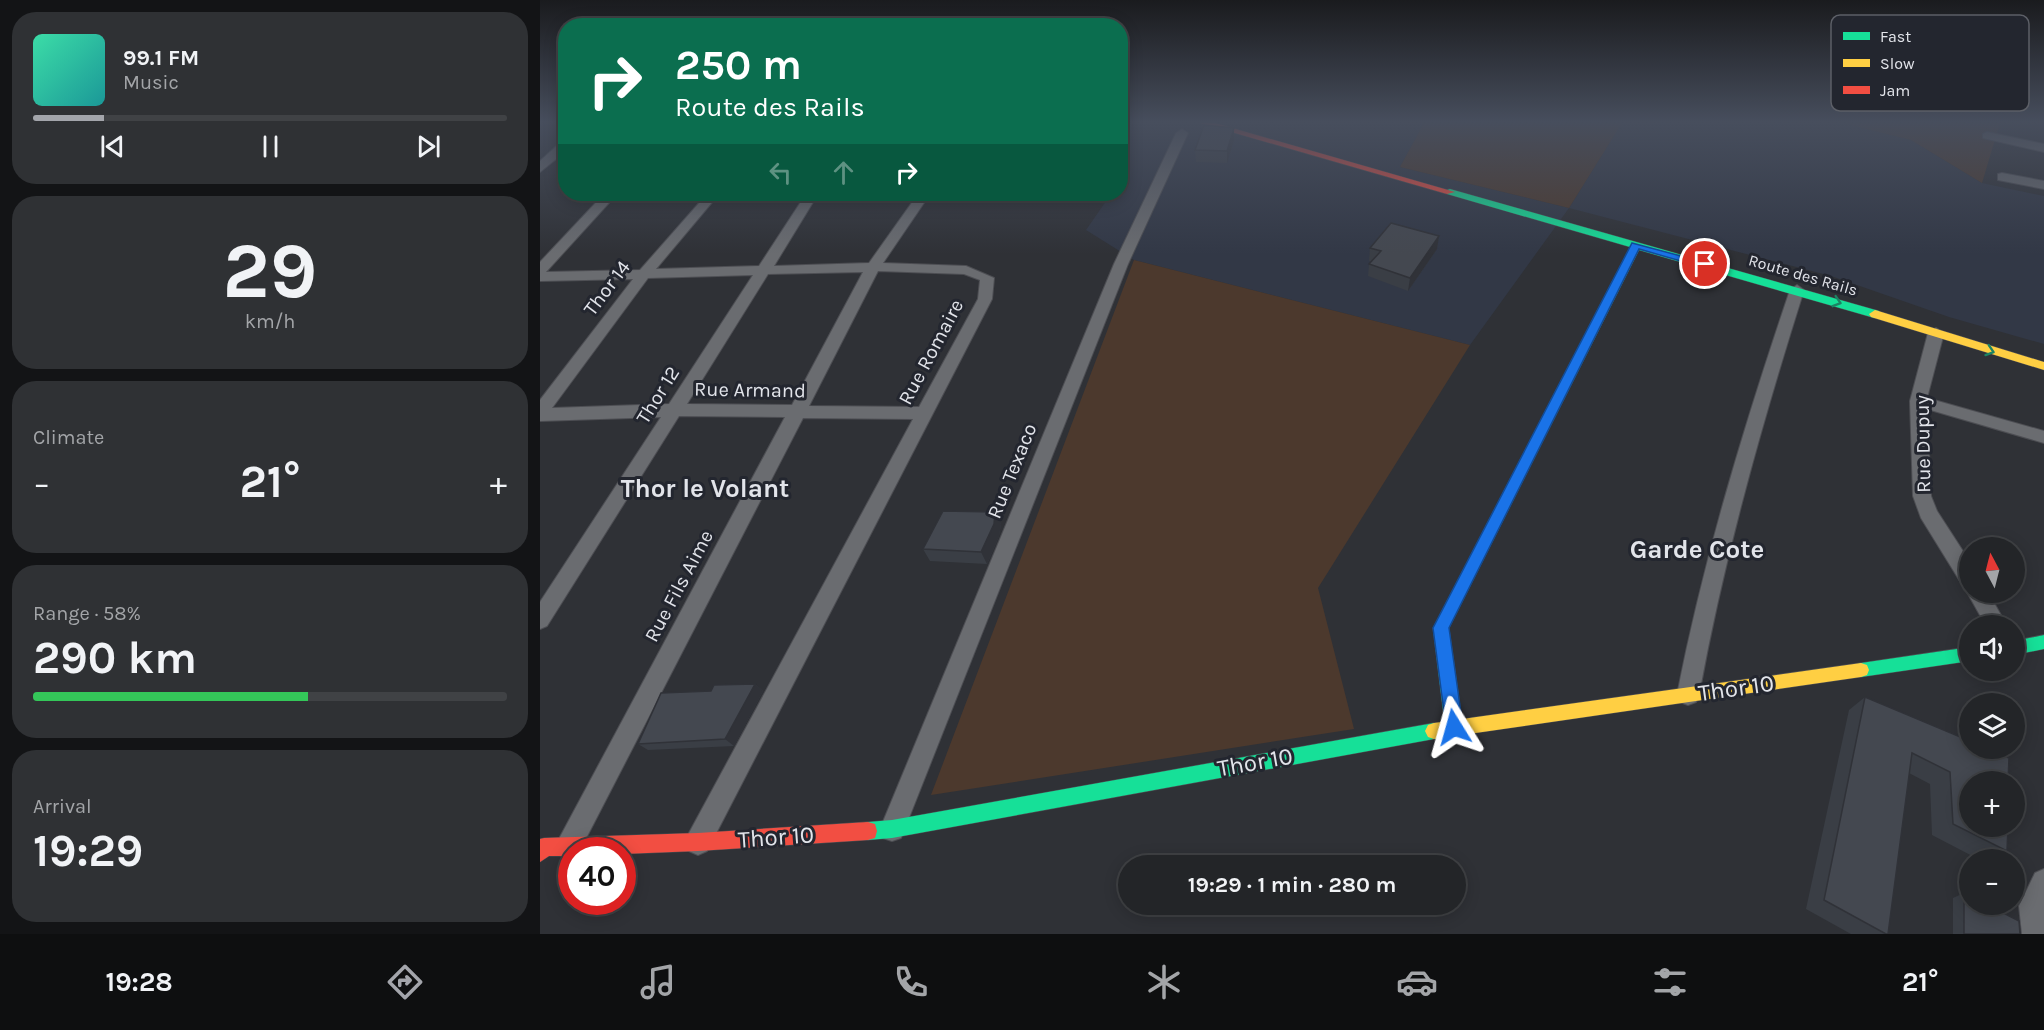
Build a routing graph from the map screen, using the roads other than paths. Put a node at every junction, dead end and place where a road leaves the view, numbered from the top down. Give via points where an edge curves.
1 (1167, 167) edge
2 (1358, 167) edge
3 (1394, 167) edge
4 (2002, 177) dead end
5 (2044, 185) edge
6 (604, 201) edge
7 (707, 201) edge
8 (807, 201) edge
9 (919, 201) edge
10 (1636, 245) junction
11 (873, 267) junction
12 (540, 270) edge
13 (762, 270) junction
14 (644, 274) junction
15 (540, 277) edge
16 (1797, 290) junction
17 (1936, 333) junction
18 (2034, 348) dead end
19 (2044, 366) edge
20 (1918, 401) junction
21 (674, 410) junction
22 (796, 412) junction
23 (924, 413) junction
24 (540, 414) edge
25 (2044, 437) edge
26 (1959, 562) edge
27 (540, 620) edge
28 (2044, 642) edge
29 (2025, 646) edge
30 (1959, 656) edge
31 (1688, 695) junction
32 (1454, 727) junction
33 (892, 829) junction
34 (698, 842) junction
35 (548, 848) edge
36 (2044, 882) edge
37 (2035, 934) edge

1 - 33 street, Rue Texaco via 1117,275
2 - 10 main road, Route des Rails
3 - 18 main road, Route des Rails
4 - 5 street
6 - 12 street
7 - 14 street, Thor 14
8 - 13 street, Thor 12
9 - 11 street, Rue Fils Aime
10 - 16 main road, Route des Rails
10 - 32 main road via 1441,628
11 - 13 street, Rue Romaire
11 - 22 street, Rue Fils Aime
11 - 23 street, Rue Romaire via 966,270 987,278 985,299
13 - 14 street, Rue Romaire
13 - 21 street, Thor 12
14 - 15 street, Rue Romaire
14 - 24 street, Thor 14
16 -> 17 main road, Route des Rails
16 - 31 street via 1754,420 1702,617
17 -> 19 main road, Route des Rails
17 - 20 street, Rue Dupuy
20 - 25 street
20 - 26 street, Rue Dupuy via 1924,504
21 - 22 street, Rue Armand
21 - 24 street, Rue Armand
21 - 27 street, Thor 12
22 - 23 street, Rue Armand
22 - 35 street, Rue Fils Aime
23 - 34 street, Rue Romaire
28 - 29 main road
30 - 31 main road, Thor 10
31 - 32 main road, Thor 10
32 - 33 main road, Thor 10
33 - 34 main road, Thor 10
34 - 35 main road, Thor 10
36 - 37 street via 2032,906

